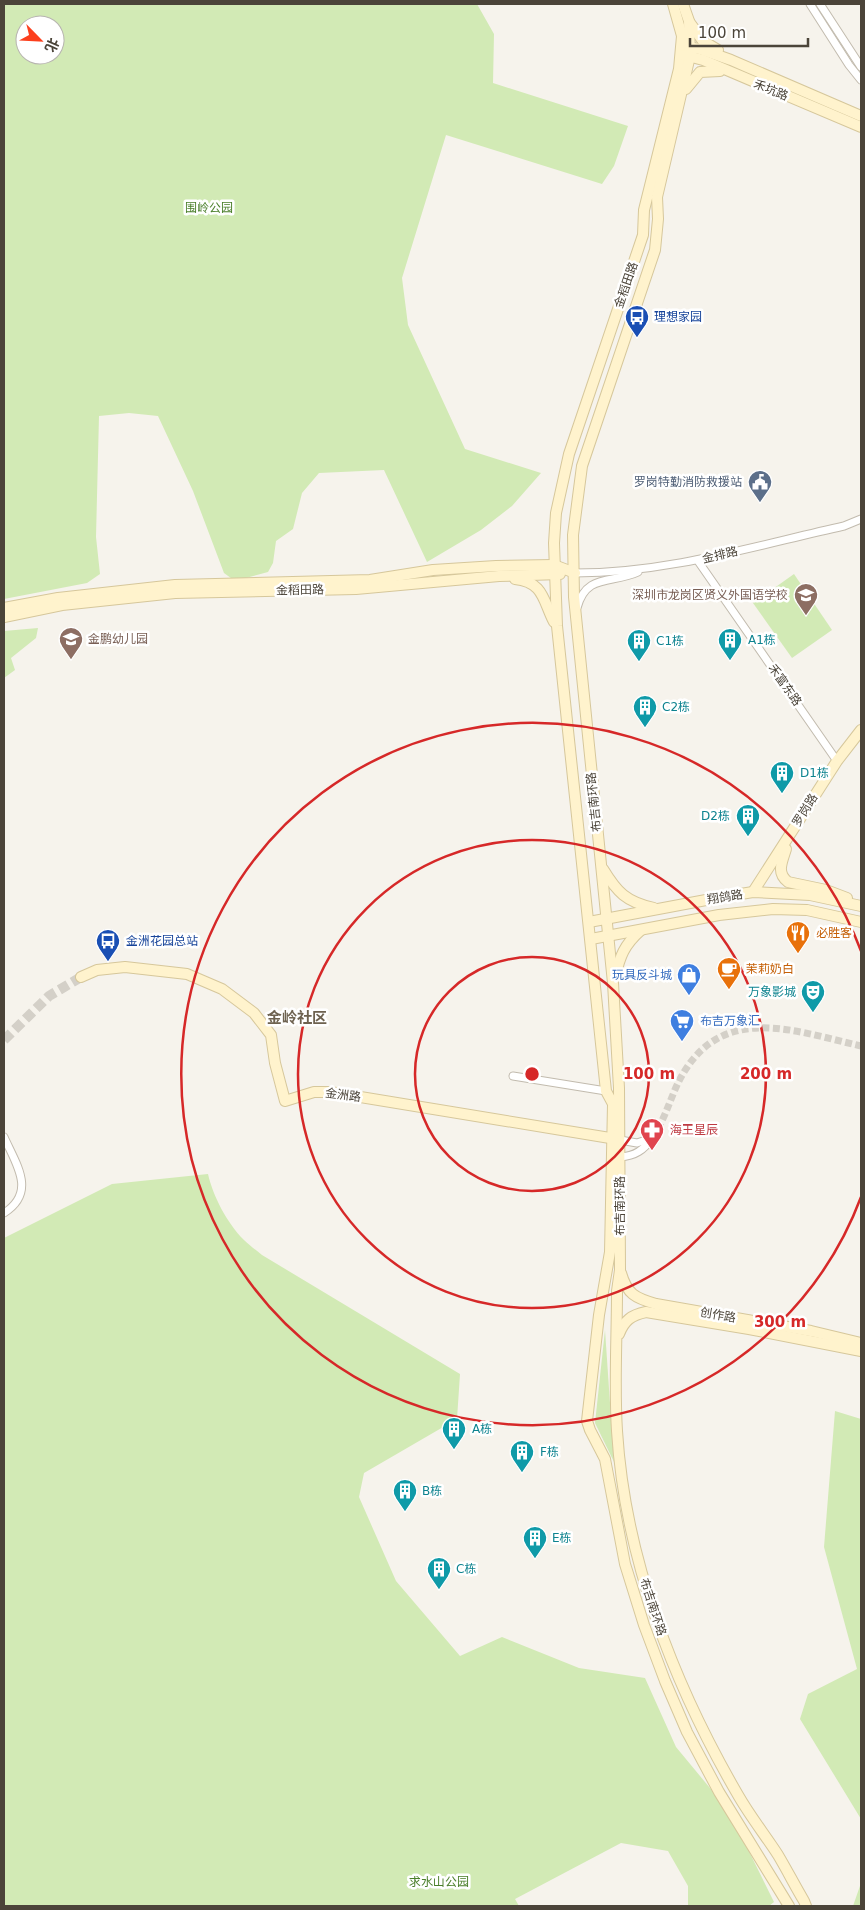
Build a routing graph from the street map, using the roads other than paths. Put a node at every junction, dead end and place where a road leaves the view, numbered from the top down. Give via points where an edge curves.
1 (673, 4) edge
2 (683, 4) edge
3 (810, 4) edge
4 (820, 4) edge
5 (689, 21) junction
6 (686, 51) junction
7 (731, 60) junction
8 (861, 67) edge
9 (726, 71) junction
10 (861, 80) edge
11 (682, 96) junction
12 (860, 114) edge
13 (861, 127) edge
14 (582, 466) joint
15 (861, 519) edge
16 (698, 561) junction
17 (554, 569) junction
18 (644, 570) junction
19 (575, 573) junction
20 (499, 576) junction
21 (4, 608) edge
22 (576, 616) junction
23 (4, 617) edge
24 (556, 626) junction
25 (861, 730) edge
26 (837, 760) junction
27 (790, 835) junction
28 (600, 865) junction
29 (753, 892) junction
30 (860, 906) edge
31 (658, 909) junction
32 (606, 919) junction
33 (589, 922) junction
34 (861, 922) edge
35 (642, 929) junction
36 (608, 936) junction
37 (591, 939) junction
38 (82, 977) tunnel mouth
39 (613, 984) junction
40 (513, 1076) dead end
41 (606, 1091) junction
42 (4, 1137) edge
43 (616, 1138) junction
44 (620, 1157) junction
45 (4, 1213) edge
46 (620, 1270) junction
47 (810, 1335) junction
48 (617, 1338) junction
49 (861, 1343) edge
50 (861, 1351) edge
51 (791, 1878) junction
52 (778, 1886) junction
53 (789, 1906) edge
54 (806, 1906) edge

1 - 6 street, 金稻田路
2 - 5 street, 金稻田路
3 - 10 street
4 - 8 street
5 - 6 street, 金稻田路
5 - 7 street via 703,41
6 - 7 street, 禾坑路
6 - 9 street, 禾坑路
6 - 11 street, 金稻田路
6 - 17 street, 金稻田路 via 644,210 643,235 569,454 556,513
7 - 12 street, 禾坑路
9 - 11 street via 700,72
9 - 13 street, 禾坑路
11 - 14 street, 金稻田路 via 657,197 655,250
14 - 19 street, 布吉南环路 via 573,535
15 - 16 street, 金排路 via 844,526
16 - 18 street, 金排路
16 - 26 street, 禾富东路
17 - 19 street, 金稻田路
17 - 20 street, 金稻田路
17 - 21 street, 金稻田路 via 433,570 370,580 174,585 58,598
17 - 24 street, 布吉南环路
18 - 19 street, 金排路
18 - 22 street via 590,585 580,599
19 - 22 street, 布吉南环路
20 - 23 street, 金稻田路 via 356,589 174,593 62,605
20 - 24 street via 525,581 536,587
22 - 28 street, 布吉南环路
24 - 33 street, 布吉南环路
25 - 26 street, 罗岗路
26 - 27 street, 罗岗路
27 - 29 street, 罗岗路
27 - 30 street via 780,866 784,879 841,895
28 - 31 street via 624,896
28 - 32 street, 布吉南环路
29 - 30 street, 翔鸽路 via 810,895
29 - 31 street, 翔鸽路
31 - 32 street, 翔鸽路
32 - 33 street, 翔鸽路
32 - 36 street, 布吉南环路
33 - 37 street, 布吉南环路
34 - 35 street, 翔鸽路 via 807,910 773,909 748,910
35 - 36 street, 翔鸽路
35 - 39 street via 622,952
36 - 37 street, 翔鸽路
36 - 39 street, 布吉南环路
37 - 41 street, 布吉南环路
38 - 43 street, 金洲路 via 97,970 125,967 187,974 222,989 254,1013 271,1034 285,1101 314,1092 330,1092
39 - 43 street, 布吉南环路 via 619,1088
40 - 41 street
41 - 43 street, 布吉南环路 via 612,1104
42 - 45 street via 21,1177 22,1191 18,1201
43 - 44 street, 布吉南环路
43 - 44 street via 637,1143 652,1138 639,1152
43 - 52 street, 布吉南环路 via 610,1252 587,1421 605,1459 625,1564 665,1681 687,1732 719,1792
44 - 46 street, 布吉南环路
46 - 47 street, 创作路 via 630,1293 643,1300
46 - 48 street, 布吉南环路
47 - 48 street, 创作路 via 646,1312 629,1318
47 - 49 street, 创作路
47 - 50 street, 创作路
48 - 51 street, 布吉南环路 via 617,1431 626,1500 644,1584 669,1655 718,1758
51 - 52 street
51 - 54 street, 布吉南环路
52 - 53 street, 布吉南环路

